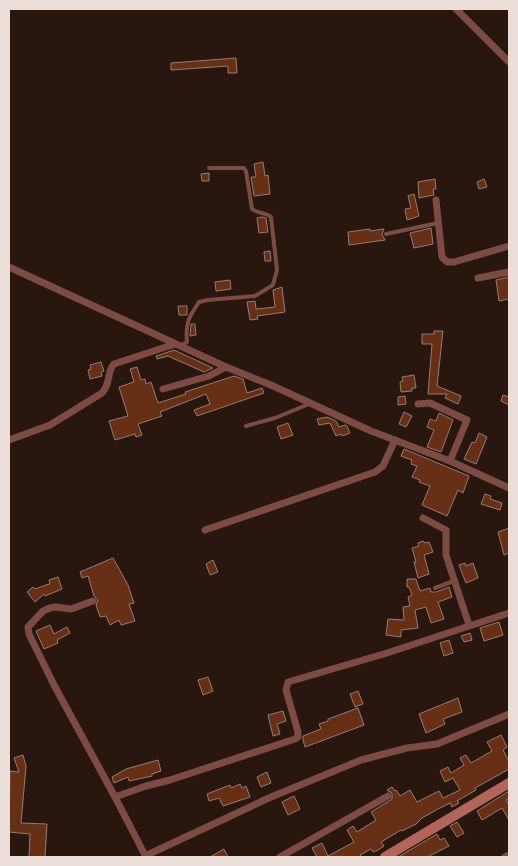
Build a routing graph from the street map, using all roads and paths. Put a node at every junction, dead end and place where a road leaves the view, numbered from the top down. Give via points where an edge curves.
1 (456, 9) edge
2 (509, 62) edge
3 (209, 168) dead end
4 (436, 200) dead end
5 (438, 222) junction
6 (386, 234) dead end
7 (509, 246) edge
8 (9, 267) edge
9 (509, 272) edge
10 (478, 278) dead end
11 (177, 345) junction
12 (226, 367) junction
13 (163, 389) dead end
14 (309, 404) junction
15 (418, 404) dead end
16 (246, 426) dead end
17 (9, 440) edge
18 (395, 440) junction
19 (450, 461) junction
20 (509, 488) edge
21 (423, 518) dead end
22 (205, 530) dead end
23 (454, 581) junction
24 (435, 588) dead end
25 (92, 601) dead end
26 (509, 613) edge
27 (469, 625) junction
28 (509, 714) edge
29 (509, 783) edge
30 (388, 796) dead end
31 (115, 797) junction
32 (509, 855) edge
33 (146, 857) edge
34 (280, 857) edge
35 (384, 857) edge
36 (505, 857) edge

1 - 2 street
3 - 11 lane via 244,168 246,171 252,209 271,217 276,278 273,285 255,296 199,302 187,321 187,342
4 - 5 street
5 - 6 lane
5 - 7 street via 442,258 447,262
8 - 11 street
9 - 10 street
11 - 12 street
11 - 17 street via 114,364 102,393 50,425
12 - 13 street via 209,376
12 - 14 street
14 - 16 lane
14 - 18 street
15 - 19 street via 430,403 467,420
18 - 19 street
18 - 22 street via 383,466 374,472
19 - 20 street
21 - 23 street via 446,530 446,555
23 - 24 lane
23 - 27 street
25 - 31 street via 71,609 55,607 42,611 28,627 54,685
26 - 27 street
27 - 31 street via 288,682 286,690 298,732 295,739
28 - 33 street via 437,744 400,749 361,760 271,797
29 - 35 main road
30 - 34 street
31 - 33 street
32 - 36 street

